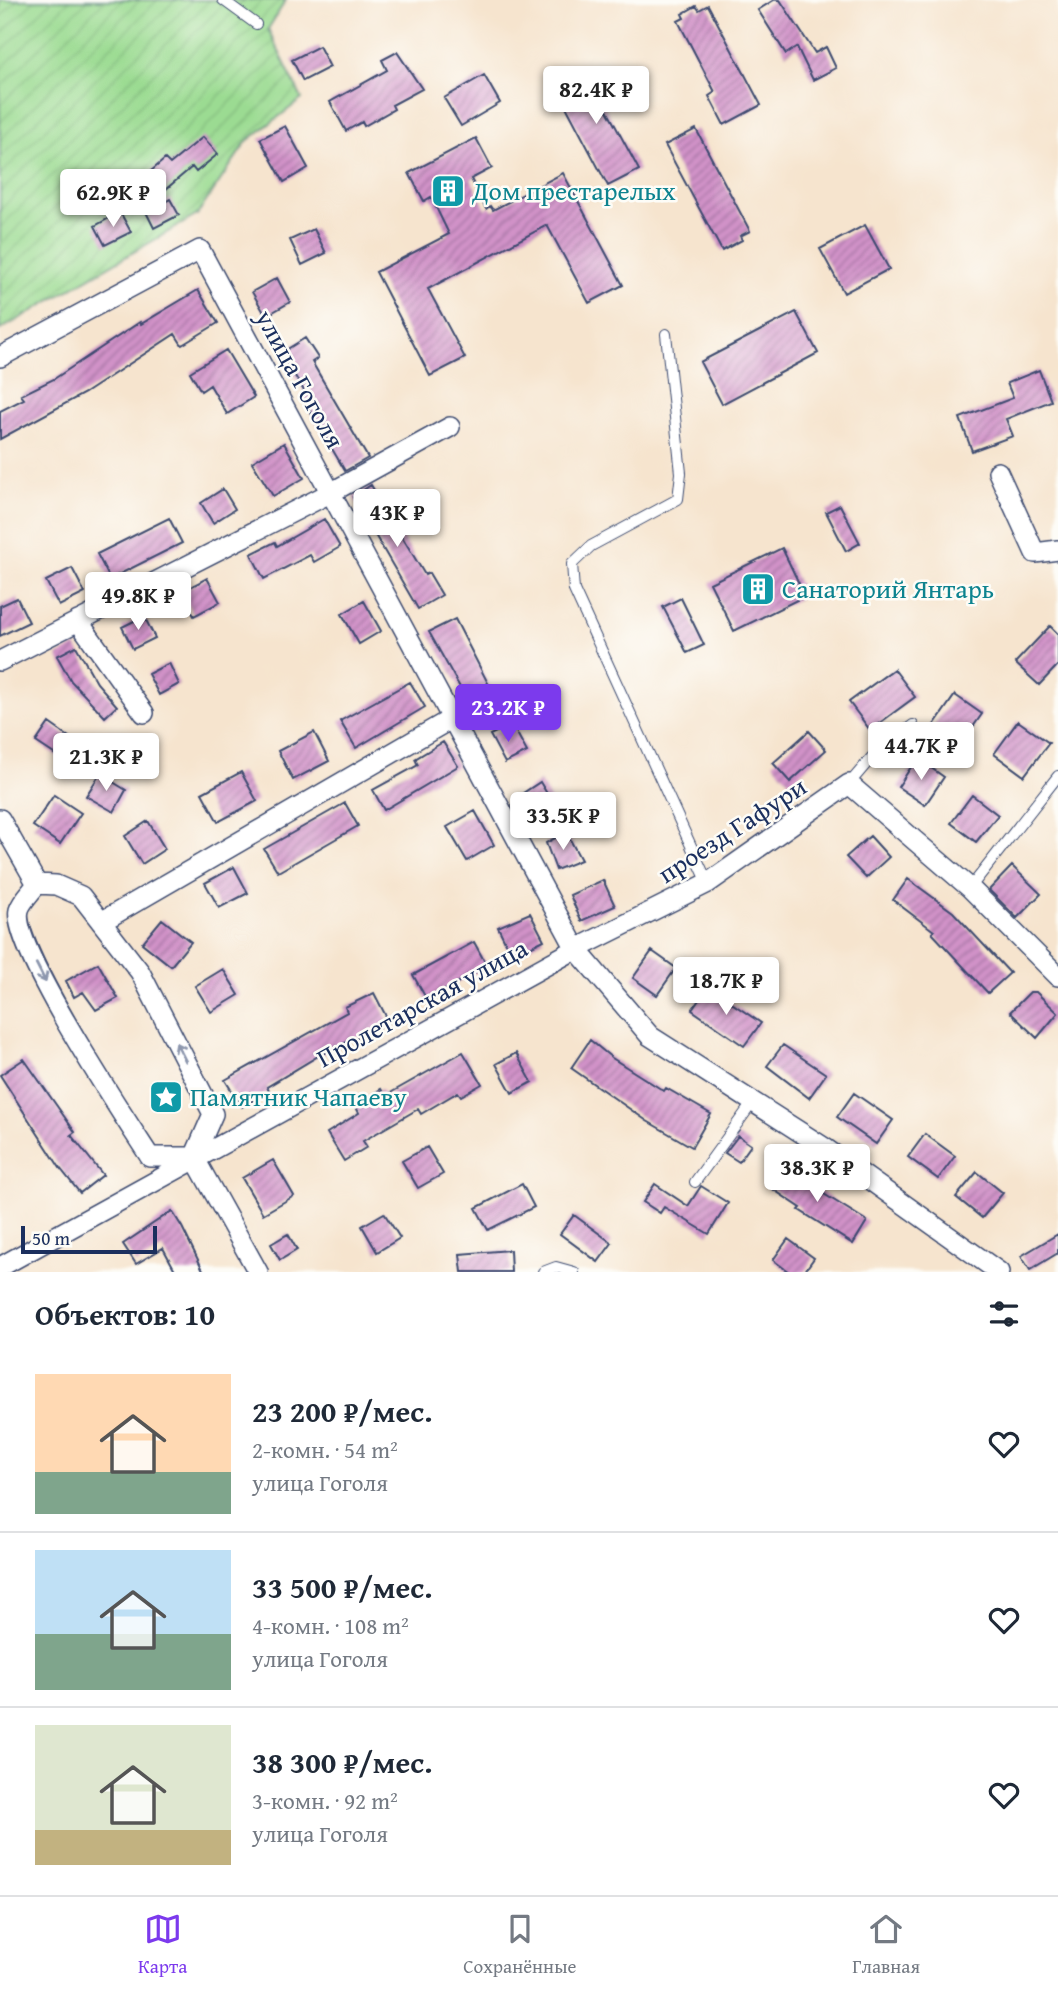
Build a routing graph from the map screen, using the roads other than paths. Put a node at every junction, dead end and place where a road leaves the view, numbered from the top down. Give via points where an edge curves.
1 (223, 0) edge
2 (256, 24) dead end
3 (666, 334) dead end
4 (0, 357) edge
5 (450, 427) dead end
6 (998, 472) dead end
7 (332, 492) junction
8 (1058, 550) edge
9 (78, 621) junction
10 (0, 661) edge
11 (144, 713) dead end
12 (451, 719) junction
13 (913, 724) dead end
14 (1058, 776) edge
15 (849, 784) junction
16 (0, 819) edge
17 (708, 883) junction
18 (37, 884) junction
19 (970, 888) junction
20 (19, 909) junction
21 (0, 916) edge
22 (101, 922) junction
23 (576, 949) junction
24 (1058, 976) edge
25 (753, 1102) junction
26 (194, 1157) junction
27 (695, 1182) dead end
28 (0, 1267) edge
29 (258, 1272) edge
30 (543, 1272) edge
31 (574, 1272) edge
32 (999, 1272) edge

1 - 2 lane
3 - 17 lane via 681,473 678,499 591,546 572,564 574,590
4 - 7 street, улица Гоголя via 200,250
5 - 7 street
6 - 8 street via 1035,553
7 - 9 street
7 - 12 street, улица Гоголя
9 - 10 street
9 - 11 street
12 - 22 street
12 - 23 street, улица Гоголя
13 - 15 lane via 872,757
14 - 19 lane
15 - 17 street, проезд Гафури
15 - 19 street, проезд Гафури
16 - 18 street
17 - 23 street, проезд Гафури
18 - 20 street
18 - 22 street via 81,896
19 - 24 street, проезд Гафури
20 - 21 street
20 -> 26 street via 19,930 69,1030 150,1157
26 -> 22 street via 213,1114 140,972
23 - 25 street, улица Гоголя via 650,1036
23 - 26 street, Пролетарская улица
25 - 27 lane
25 - 32 street, улица Гоголя
26 - 28 street, Пролетарская улица
26 - 29 street
30 - 31 lane via 556,1266

